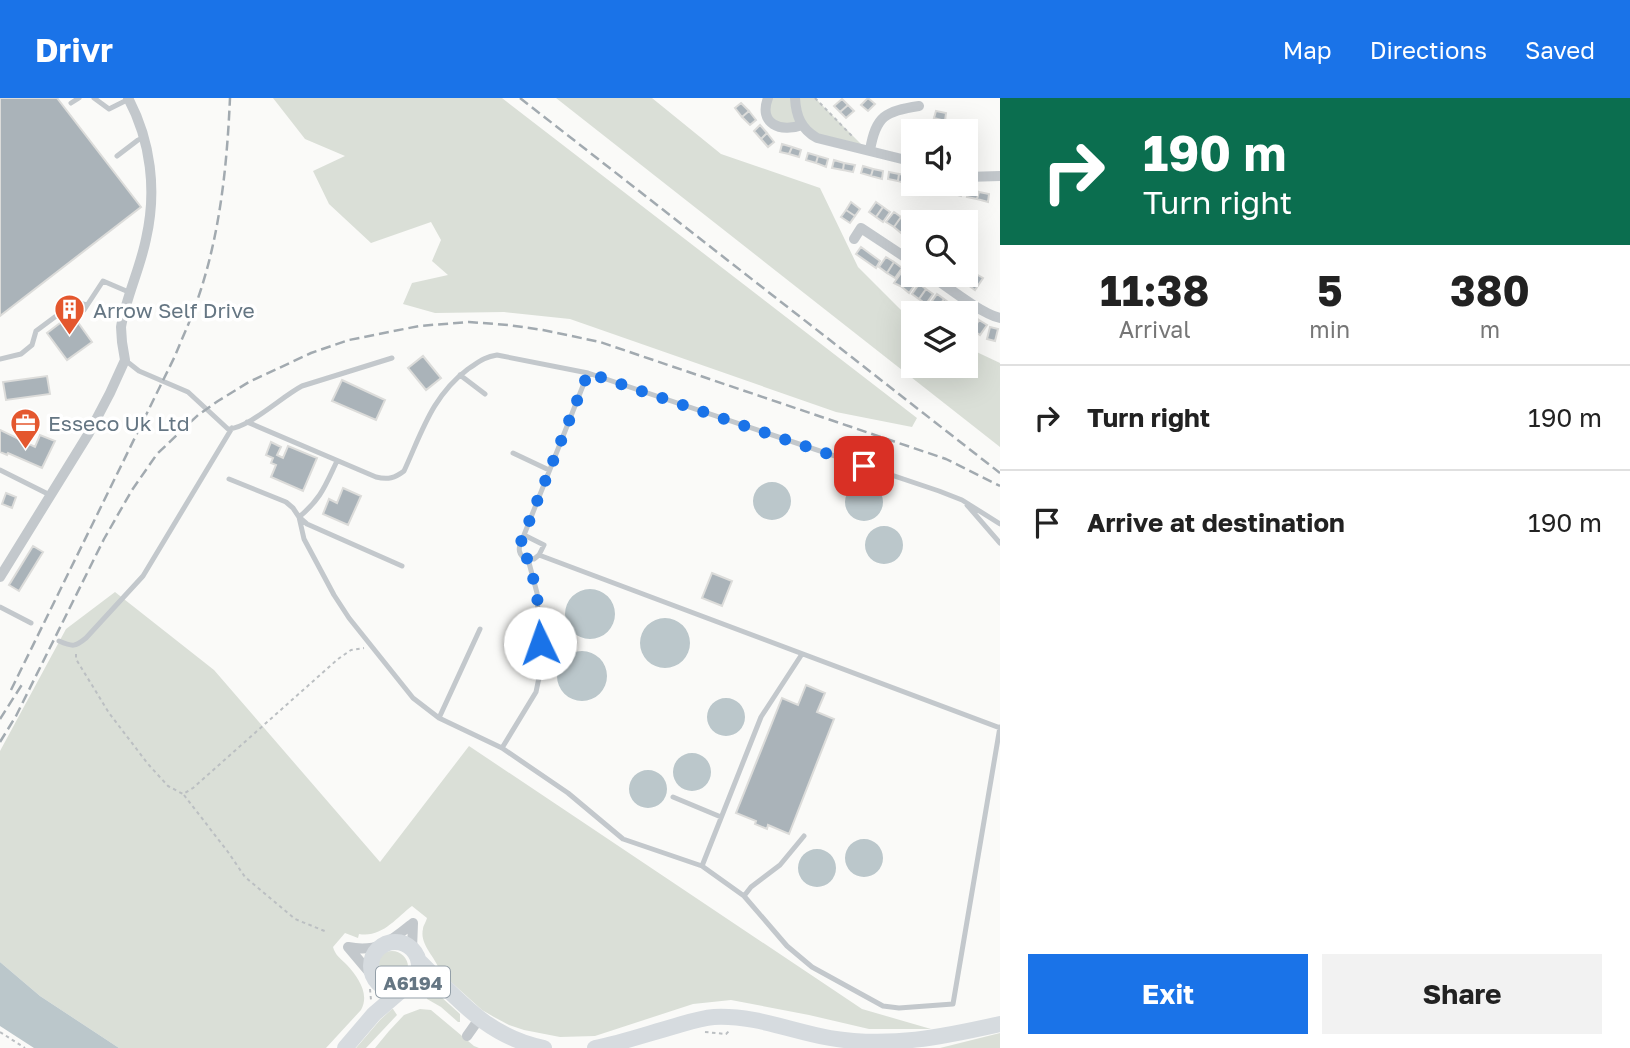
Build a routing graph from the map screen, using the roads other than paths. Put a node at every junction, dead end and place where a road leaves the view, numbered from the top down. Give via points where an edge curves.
1 (79, 98) edge
2 (94, 98) edge
3 (768, 98) edge
4 (795, 98) edge
5 (129, 99) edge
6 (71, 103) dead end
7 (919, 106) dead end
8 (802, 125) junction
9 (145, 138) junction
10 (868, 150) junction
11 (117, 156) dead end
12 (901, 159) edge
13 (1000, 176) edge
14 (978, 177) edge
15 (854, 239) dead end
16 (901, 254) edge
17 (948, 287) edge
18 (131, 293) junction
19 (125, 311) junction
20 (139, 318) dead end
21 (1000, 318) edge
22 (392, 358) dead end
23 (0, 359) edge
24 (125, 360) junction
25 (588, 373) junction
26 (460, 375) junction
27 (485, 394) dead end
28 (70, 421) dead end
29 (247, 422) junction
30 (232, 428) junction
31 (89, 433) junction
32 (513, 453) dead end
33 (337, 461) junction
34 (0, 470) edge
35 (549, 470) junction
36 (229, 479) dead end
37 (50, 495) junction
38 (962, 499) junction
39 (299, 517) junction
40 (1000, 524) edge
41 (524, 535) junction
42 (1000, 542) edge
43 (539, 555) junction
44 (528, 559) junction
45 (402, 566) dead end
46 (0, 577) edge
47 (0, 607) edge
48 (31, 623) dead end
49 (480, 629) dead end
50 (59, 641) dead end
51 (802, 654) junction
52 (439, 718) junction
53 (1000, 727) edge
54 (502, 748) junction
55 (673, 797) dead end
56 (721, 817) junction
57 (804, 836) dead end
58 (702, 866) junction
59 (744, 896) junction
60 (383, 946) junction
61 (415, 954) junction
62 (412, 987) junction
63 (436, 987) junction
64 (374, 988) junction
65 (374, 1014) junction
66 (479, 1019) junction
67 (1000, 1024) edge
68 (467, 1036) dead end
69 (345, 1048) edge
70 (544, 1048) edge
71 (595, 1048) edge

1 - 6 lane
2 - 5 lane via 109,109
3 - 8 street via 765,113 771,122 786,129
4 - 8 street
5 - 9 street
7 - 10 street via 883,117
8 - 10 street via 817,138
9 - 11 lane
9 - 18 street via 151,200 147,237
10 - 12 street
13 - 14 street
15 - 16 street via 861,228
17 - 21 street
18 - 19 street
18 - 23 lane via 103,281 85,308 75,302 36,331 32,345 21,354
19 - 20 lane
19 - 24 street via 121,327
22 - 29 lane via 302,386
24 - 30 lane via 188,392 219,422
24 - 31 street
25 - 26 lane via 497,355
25 - 35 lane
25 - 38 lane
26 - 27 lane
26 - 33 lane via 436,402 404,471 396,477 386,480
28 - 31 lane
29 - 30 lane
29 - 33 lane
30 - 50 lane via 143,576 76,646
31 - 37 street
32 - 35 lane
33 - 39 lane via 319,498
34 - 37 lane
35 - 41 lane
36 - 39 lane via 286,502
37 - 46 street
38 - 40 lane
38 - 42 lane
39 - 45 lane
39 - 52 lane via 304,538 349,618 413,698
41 - 43 lane via 544,545
41 - 44 lane via 519,552
43 - 44 lane
43 - 51 lane
44 - 54 lane via 537,593 541,668 537,692
47 - 48 lane
49 - 52 lane
51 - 53 lane
51 - 56 lane via 761,717
52 - 54 lane
53 - 59 lane via 953,1004 883,1006 799,957
54 - 58 lane via 568,793 623,839
55 - 56 lane
56 - 58 lane
57 - 59 lane via 780,865
58 - 59 lane
60 - 61 main road, A6194 via 405,944
60 - 61 street via 416,919
60 - 64 main road, A6194 via 371,964
60 - 64 street via 361,949 345,944
61 - 62 main road, A6194 via 419,971
61 - 63 main road, A6194
62 - 63 main road, A6194
62 - 64 main road, A6194
62 - 65 main road, A6194
63 - 66 main road, A6194
64 - 65 main road, A6194 via 378,1003
65 - 69 main road, A6194
66 - 68 street
66 - 70 main road, A6194 via 518,1041
67 - 71 main road via 896,1043 831,1038 744,1018 713,1017

